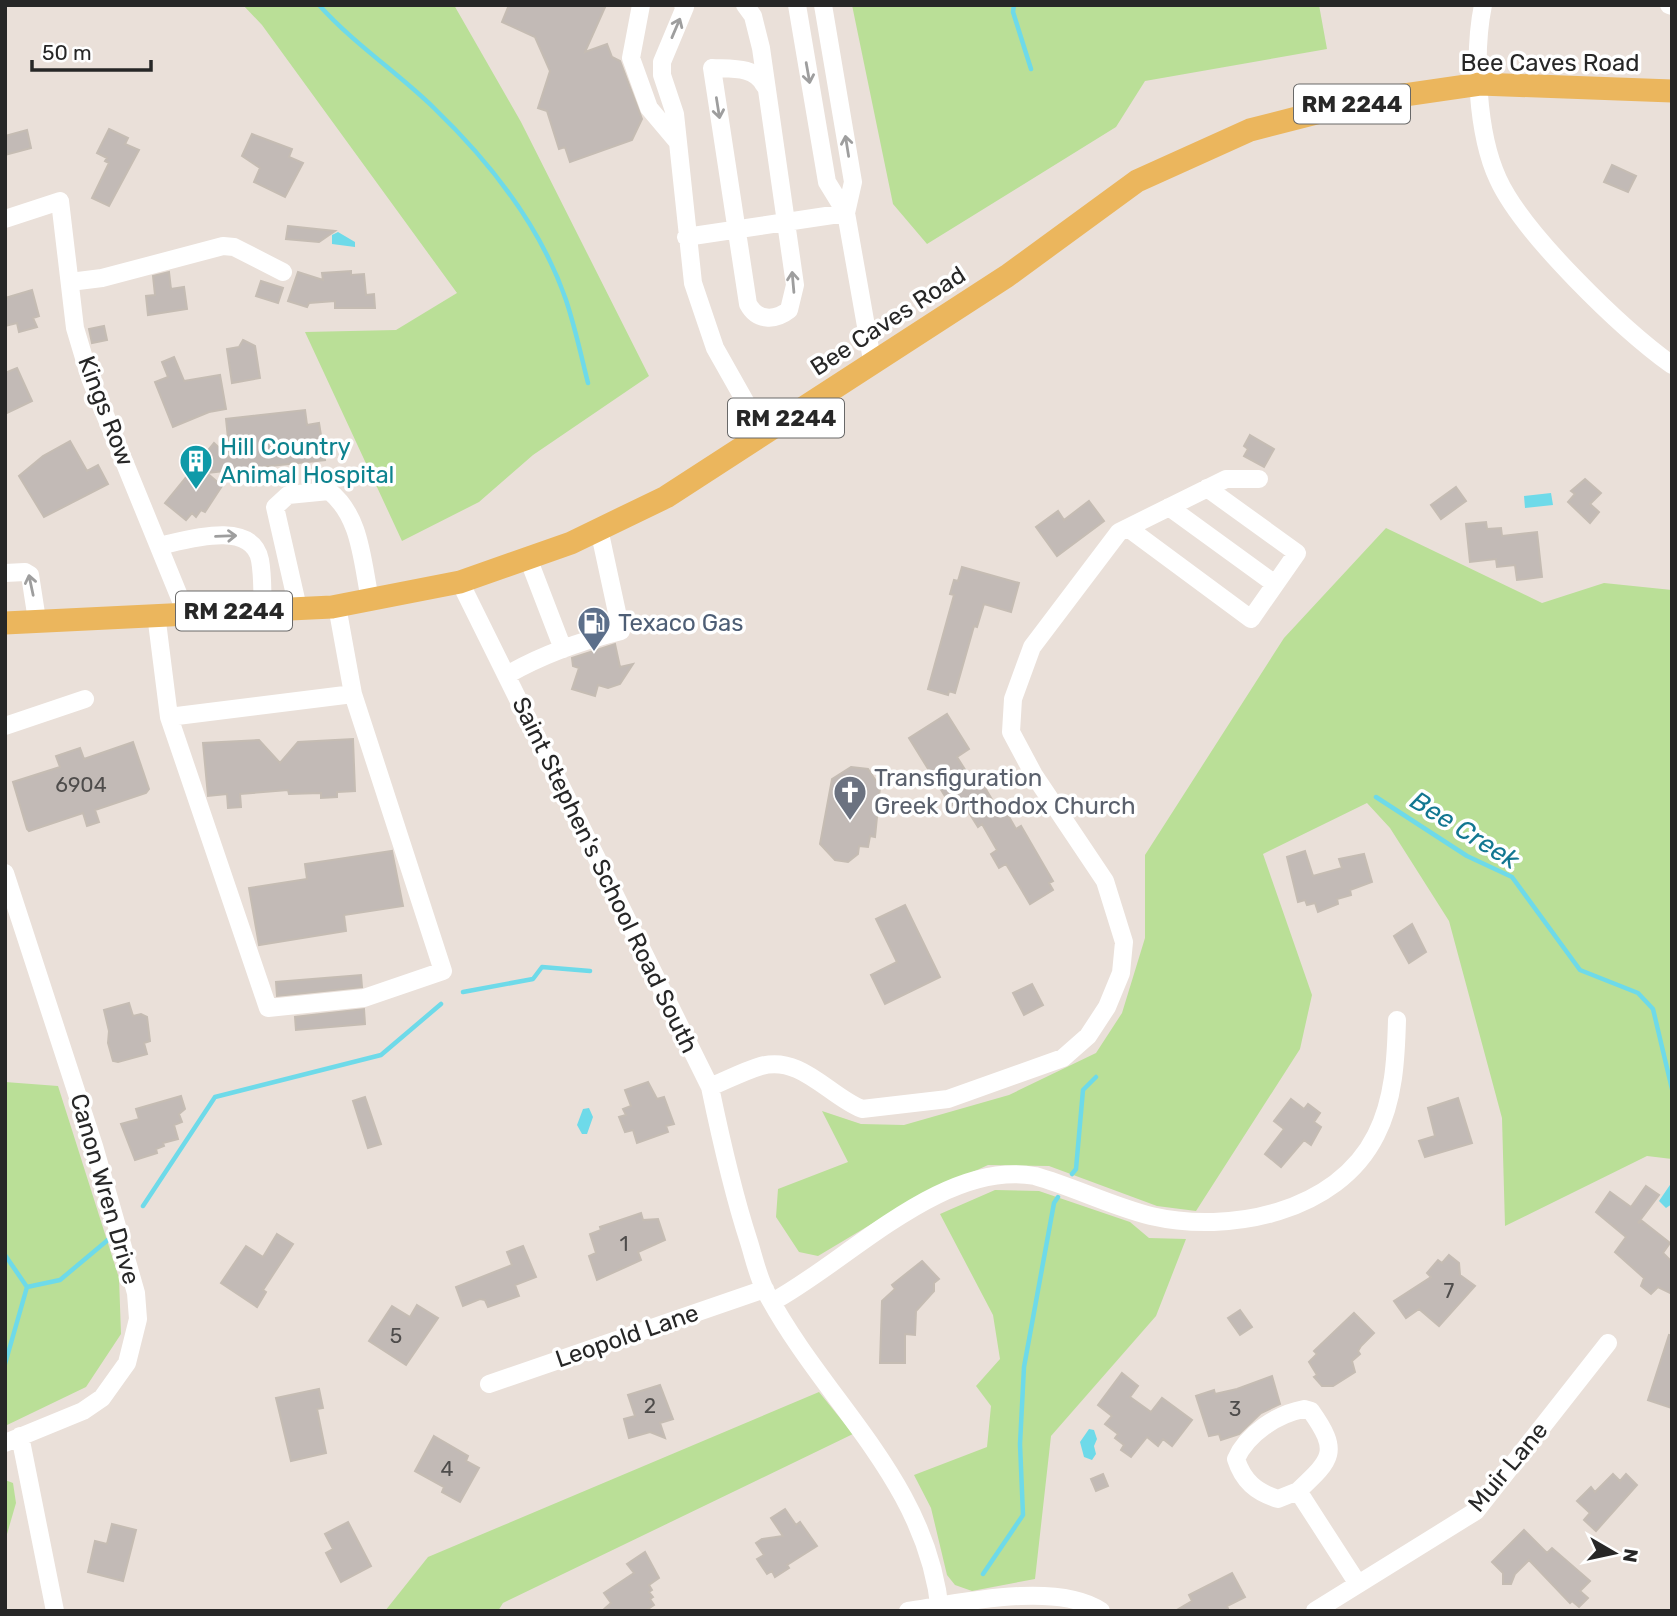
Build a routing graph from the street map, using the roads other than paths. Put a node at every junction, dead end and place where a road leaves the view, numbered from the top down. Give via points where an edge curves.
1 (641, 5) edge
2 (683, 5) edge
3 (744, 5) edge
4 (797, 5) edge
5 (823, 5) edge
6 (1483, 5) edge
7 (757, 38) junction
8 (740, 69) junction
9 (1480, 84) junction
10 (764, 85) junction
11 (1672, 91) edge
12 (676, 140) junction
13 (846, 213) junction
14 (5, 219) edge
15 (785, 223) junction
16 (737, 230) junction
17 (686, 237) junction
18 (283, 272) dead end
19 (70, 282) junction
20 (872, 360) junction
21 (1672, 365) edge
22 (763, 433) junction
23 (1259, 480) dead end
24 (1207, 488) junction
25 (1169, 507) junction
26 (1128, 528) junction
27 (599, 529) junction
28 (159, 546) junction
29 (528, 558) junction
30 (5, 573) edge
31 (460, 582) junction
32 (1275, 584) junction
33 (370, 600) junction
34 (337, 606) junction
35 (298, 608) junction
36 (263, 610) junction
37 (186, 613) junction
38 (156, 614) junction
39 (37, 620) junction
40 (5, 623) edge
41 (563, 649) junction
42 (507, 675) junction
43 (354, 694) junction
44 (85, 699) dead end
45 (169, 717) junction
46 (5, 726) edge
47 (5, 873) edge
48 (1397, 1020) dead end
49 (710, 1087) junction
50 (768, 1296) junction
51 (1608, 1343) dead end
52 (489, 1384) dead end
53 (12, 1439) edge
54 (1298, 1491) junction
55 (1358, 1584) junction
56 (940, 1608) edge
57 (55, 1611) edge
58 (908, 1611) edge
59 (1101, 1611) edge
60 (1315, 1611) edge

1 - 12 street via 631,58 649,108
12 -> 2 street via 675,114 662,62
3 - 7 street via 753,16
4 -> 13 street via 827,182
13 -> 5 street via 853,182
6 - 9 street
7 - 8 street via 751,61
7 - 10 street
8 - 10 street via 757,75
8 -> 16 street via 712,68
9 - 11 main road, Bee Caves Road / RM 2244
9 - 20 main road, Bee Caves Road / RM 2244 via 1363,101 1250,130 1137,181 1007,276
9 - 21 street via 1486,138 1498,179 1526,223 1590,291
10 - 15 street
12 - 17 street
13 - 15 street
13 - 20 street
14 - 19 street, Kings Row via 60,201
15 - 16 street
16 -> 15 street via 748,304 760,316 775,318 789,310 794,295
16 - 17 street
17 - 22 street via 692,284 715,348
18 - 19 street via 223,246
19 - 28 street, Kings Row via 75,328 90,377
20 - 22 main road, Bee Caves Road / RM 2244
22 - 27 main road, Bee Caves Road / RM 2244 via 666,497
23 - 24 street via 1226,479
24 - 25 street
24 - 32 street via 1297,553
25 - 26 street
25 - 32 street
26 - 32 street via 1251,619
26 - 49 street via 1119,532 1032,647 1013,699 1011,732 1105,881 1124,942 1121,972 1107,1007 1088,1036 1063,1058 948,1099 862,1109 803,1072 776,1065 762,1065
27 - 29 main road, Bee Caves Road / RM 2244
27 - 41 street via 621,631
28 -> 36 street via 233,534 246,540 260,559
28 - 37 street, Kings Row
29 - 31 main road, Bee Caves Road / RM 2244
29 - 41 street
39 -> 30 street via 30,575
31 - 33 main road, Bee Caves Road / RM 2244
31 - 42 street, Saint Stephen's School Road South
33 - 34 main road, Bee Caves Road / RM 2244
33 - 35 street via 352,518 341,500 329,491 288,495 275,507
34 - 35 main road, Bee Caves Road / RM 2244
34 - 43 street
35 - 36 main road, Bee Caves Road / RM 2244
36 - 37 main road, Bee Caves Road / RM 2244
37 - 38 main road, Bee Caves Road / RM 2244
38 - 39 main road, Bee Caves Road / RM 2244
38 - 45 street
39 - 40 main road, Bee Caves Road / RM 2244
41 - 42 street
42 - 49 street, Saint Stephen's School Road South
43 - 45 street
43 - 45 street via 443,971 364,998 268,1008
44 - 46 street
47 - 53 street, Canon Wren Drive via 94,1146 136,1293 138,1320 127,1363 102,1398 83,1411
48 - 50 street, Leopold Lane via 1393,1079 1376,1135 1350,1170 1289,1208 1241,1220 1183,1221 1150,1216 1035,1176 1003,1175 951,1189 922,1203
49 - 50 street, Saint Stephen's School Road South via 728,1176
50 - 52 street, Leopold Lane
50 - 56 street, Saint Stephen's School Road South via 800,1350 897,1481 932,1562
51 - 55 street, Muir Lane via 1476,1511
53 - 57 street
54 - 54 street via 1330,1456 1331,1445 1311,1411 1304,1409 1268,1424 1242,1445 1236,1459 1241,1476 1266,1495 1278,1499
54 - 55 street
55 - 60 street, Muir Lane
56 - 58 street
56 - 59 street via 1046,1594 1071,1598

